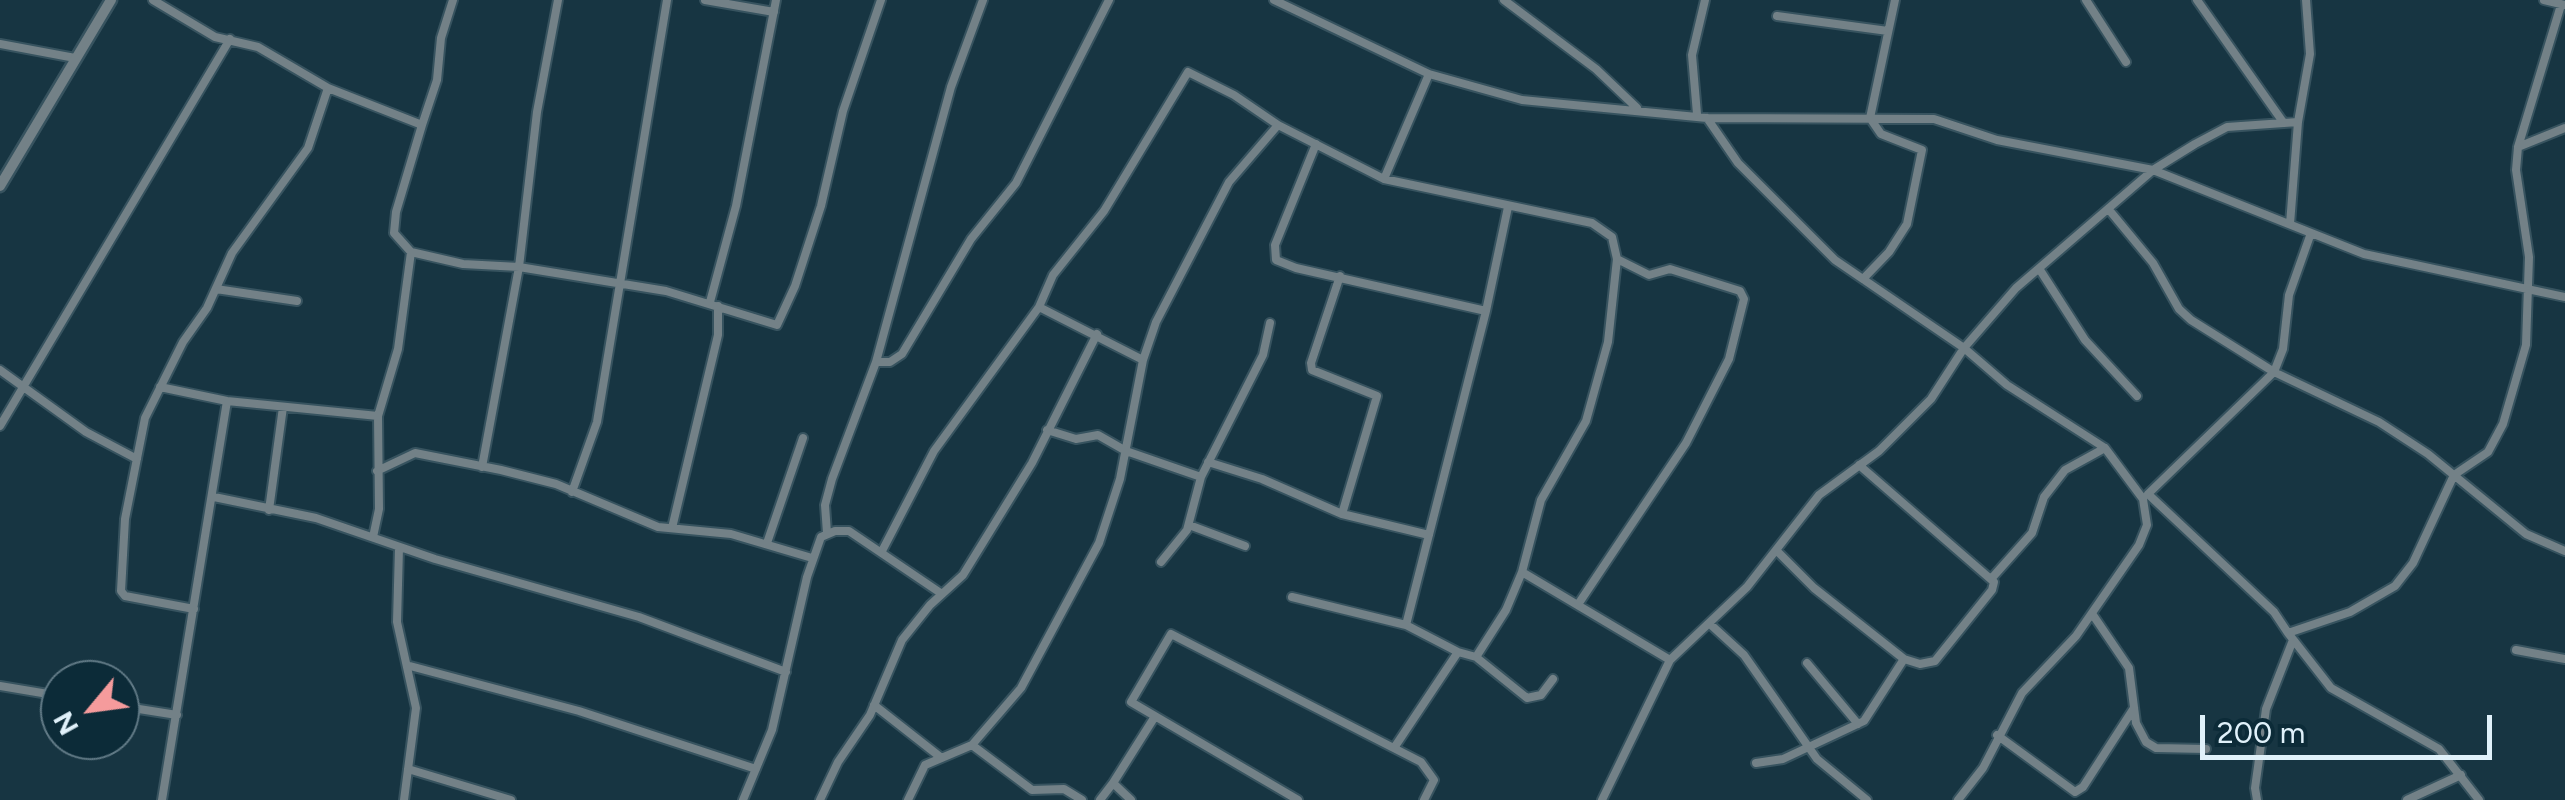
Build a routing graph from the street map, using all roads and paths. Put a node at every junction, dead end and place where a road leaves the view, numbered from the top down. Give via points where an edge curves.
1 (111, 0) edge
2 (153, 0) edge
3 (453, 0) edge
4 (558, 0) edge
5 (667, 0) edge
6 (706, 0) edge
7 (776, 0) edge
8 (880, 0) edge
9 (984, 0) edge
10 (1110, 0) edge
11 (1274, 0) edge
12 (1504, 0) edge
13 (1704, 0) edge
14 (1894, 0) edge
15 (2086, 0) edge
16 (2197, 0) edge
17 (2306, 0) edge
18 (2544, 0) edge
19 (2563, 5) edge
20 (774, 12) junction
21 (1778, 16) dead end
22 (1888, 31) junction
23 (230, 39) junction
24 (0, 44) edge
25 (75, 58) junction
26 (2126, 62) dead end
27 (1429, 74) junction
28 (328, 88) junction
29 (1637, 108) junction
30 (1697, 114) junction
31 (1707, 118) junction
32 (1870, 118) junction
33 (2283, 122) junction
34 (2298, 122) junction
35 (422, 125) junction
36 (1278, 125) junction
37 (2565, 128) edge
38 (1316, 144) junction
39 (2518, 146) junction
40 (2152, 170) junction
41 (4, 172) edge
42 (1384, 179) junction
43 (0, 186) edge
44 (1508, 207) junction
45 (2110, 211) junction
46 (2290, 224) junction
47 (2311, 234) junction
48 (411, 252) junction
49 (1617, 259) junction
50 (519, 267) junction
51 (2040, 270) junction
52 (1340, 276) junction
53 (1863, 279) junction
54 (619, 284) junction
55 (2527, 288) junction
56 (216, 289) junction
57 (2565, 297) edge
58 (297, 302) dead end
59 (714, 304) junction
60 (1039, 306) junction
61 (1486, 311) junction
62 (1270, 323) dead end
63 (1097, 334) junction
64 (1964, 348) junction
65 (1143, 360) junction
66 (876, 362) junction
67 (0, 370) edge
68 (2274, 372) junction
69 (23, 386) junction
70 (160, 387) junction
71 (2136, 396) dead end
72 (227, 401) junction
73 (283, 407) junction
74 (378, 416) junction
75 (0, 426) edge
76 (1047, 430) junction
77 (803, 438) dead end
78 (2105, 448) junction
79 (1126, 451) junction
80 (137, 460) junction
81 (1208, 462) junction
82 (1858, 465) junction
83 (482, 467) junction
84 (377, 471) junction
85 (2454, 475) junction
86 (1201, 477) junction
87 (572, 492) junction
88 (2145, 496) junction
89 (214, 497) junction
90 (270, 510) junction
91 (1342, 514) junction
92 (1189, 525) junction
93 (672, 528) junction
94 (827, 533) junction
95 (1429, 535) junction
96 (374, 537) junction
97 (767, 543) junction
98 (1245, 546) dead end
99 (400, 548) junction
100 (882, 550) junction
101 (1777, 550) junction
102 (2565, 550) edge
103 (812, 558) junction
104 (1161, 562) dead end
105 (1522, 572) junction
106 (1991, 579) junction
107 (942, 594) junction
108 (1292, 597) dead end
109 (1579, 604) junction
110 (194, 609) junction
111 (2093, 615) junction
112 (1710, 624) junction
113 (1406, 626) junction
114 (2291, 636) junction
115 (2516, 650) dead end
116 (1458, 652) junction
117 (1476, 657) junction
118 (1904, 659) junction
119 (2565, 659) edge
120 (1670, 660) junction
121 (1807, 663) dead end
122 (410, 666) junction
123 (786, 672) junction
124 (1553, 680) dead end
125 (0, 686) edge
126 (40, 693) edge
127 (874, 705) junction
128 (2134, 708) junction
129 (140, 709) edge
130 (176, 715) junction
131 (1154, 718) junction
132 (1858, 724) junction
133 (1998, 735) junction
134 (972, 746) junction
135 (1806, 746) junction
136 (1394, 748) junction
137 (2206, 749) dead end
138 (939, 756) junction
139 (1756, 762) dead end
140 (408, 769) junction
141 (756, 769) junction
142 (2461, 775) junction
143 (1113, 783) junction
144 (1604, 796) edge
145 (162, 800) edge
146 (404, 800) edge
147 (511, 800) edge
148 (744, 800) edge
149 (820, 800) edge
150 (908, 800) edge
151 (1082, 800) edge
152 (1100, 800) edge
153 (1131, 800) edge
154 (1298, 800) edge
155 (1424, 800) edge
156 (1619, 800) edge
157 (1867, 800) edge
158 (1958, 800) edge
159 (2258, 800) edge
160 (2407, 800) edge
161 (2479, 800) edge

1 - 25 street
2 - 23 street
3 - 35 street
4 - 50 street
5 - 54 street
6 - 20 street
7 - 20 street
8 - 59 street via 782,323
9 - 66 street via 951,87
10 - 66 street via 1016,183 971,239 902,354
11 - 27 street
12 - 29 street
13 - 30 street via 1692,54
14 - 22 street
15 - 26 street
16 - 33 street
17 - 34 street via 2310,54
18 - 19 street
19 - 39 street
20 - 59 street
21 - 22 street
22 - 32 street
23 - 28 street via 258,47
23 - 69 street
24 - 25 street
25 - 41 street
27 - 29 street via 1522,100
27 - 42 street
28 - 35 street
28 - 56 street via 308,148 243,236
29 - 30 street
30 - 31 street
31 - 32 street
31 - 53 street via 1738,163 1835,260
32 - 40 street via 1934,120 1997,140
32 - 53 street via 1880,134 1922,150 1907,224
33 - 34 street
33 - 40 street via 2227,127
34 - 46 street
35 - 48 street via 394,233
36 - 38 street
36 - 60 street via 1188,72
36 - 65 street via 1230,182
37 - 39 street
38 - 42 street
38 - 52 street via 1272,253 1296,268
39 - 55 street
40 - 45 street
40 - 46 street
41 - 43 street
42 - 44 street
44 - 49 street via 1592,223 1612,237
44 - 61 street
45 - 51 street
45 - 68 street via 2153,263 2179,309
46 - 47 street
47 - 55 street via 2364,254
47 - 68 street via 2289,295 2284,349
48 - 50 street
48 - 74 street via 398,349
49 - 105 street via 1596,393 1541,500
49 - 109 street via 1649,275 1670,269 1740,291 1744,299 1729,359 1686,442
50 - 54 street
50 - 83 street
51 - 64 street
51 - 71 street via 2085,340
52 - 61 street
52 - 91 street via 1310,364 1377,396
53 - 64 street
54 - 59 street
54 - 87 street via 597,422
55 - 57 street
55 - 85 street via 2526,344 2503,424 2488,452
56 - 58 street
56 - 70 street
59 - 93 street via 718,335
60 - 63 street
60 - 100 street via 934,451
61 - 95 street
62 - 81 street via 1264,355
63 - 65 street
63 - 76 street
64 - 78 street
64 - 82 street via 1931,399
65 - 79 street
66 - 94 street via 832,479
67 - 69 street
68 - 85 street via 2379,422
68 - 88 street
69 - 75 street
69 - 80 street
70 - 72 street
70 - 80 street
72 - 73 street
72 - 89 street
73 - 74 street
73 - 90 street
74 - 84 street
76 - 79 street via 1098,436
76 - 107 street via 964,575
77 - 97 street
78 - 88 street
78 - 106 street via 2065,470 2044,497 2032,533
79 - 86 street
79 - 134 street via 1099,543 1022,688
80 - 110 street via 121,591
81 - 86 street
81 - 91 street
82 - 101 street via 1819,495
82 - 106 street
83 - 84 street via 416,454
83 - 87 street
84 - 96 street
85 - 102 street via 2526,534
85 - 114 street via 2413,563 2395,586
86 - 92 street
87 - 93 street
88 - 111 street via 2144,536
88 - 114 street via 2274,612
89 - 90 street
89 - 110 street
90 - 96 street
91 - 95 street
92 - 98 street
92 - 104 street
93 - 97 street
94 - 100 street via 848,531
94 - 103 street
95 - 113 street
96 - 99 street
97 - 103 street
99 - 122 street via 397,622
99 - 123 street via 640,616
100 - 107 street
101 - 112 street
101 - 118 street
103 - 123 street
105 - 109 street
105 - 117 street
106 - 118 street via 1992,590 1935,661
107 - 127 street via 902,640
108 - 113 street
109 - 120 street
110 - 130 street
111 - 128 street via 2129,668
111 - 133 street via 2022,693
112 - 120 street
112 - 135 street via 1744,655
113 - 116 street
114 - 142 street via 2331,688 2430,742
114 - 159 street via 2266,709
115 - 119 street
116 - 117 street
116 - 136 street
117 - 124 street via 1527,698 1541,695
118 - 132 street
120 - 144 street
121 - 132 street
122 - 140 street via 416,708
122 - 141 street
123 - 141 street
125 - 126 street
127 - 138 street
127 - 149 street
128 - 133 street via 2075,792
128 - 137 street via 2151,746
129 - 130 street
130 - 145 street
131 - 136 street via 1132,697 1174,634
131 - 143 street
131 - 154 street
132 - 135 street
133 - 158 street
134 - 138 street
134 - 151 street via 1032,790 1064,789
135 - 139 street
135 - 157 street
136 - 155 street via 1433,773
138 - 150 street via 925,765
140 - 146 street
140 - 147 street
141 - 148 street
142 - 160 street
142 - 161 street
143 - 152 street
143 - 153 street
144 - 156 street

